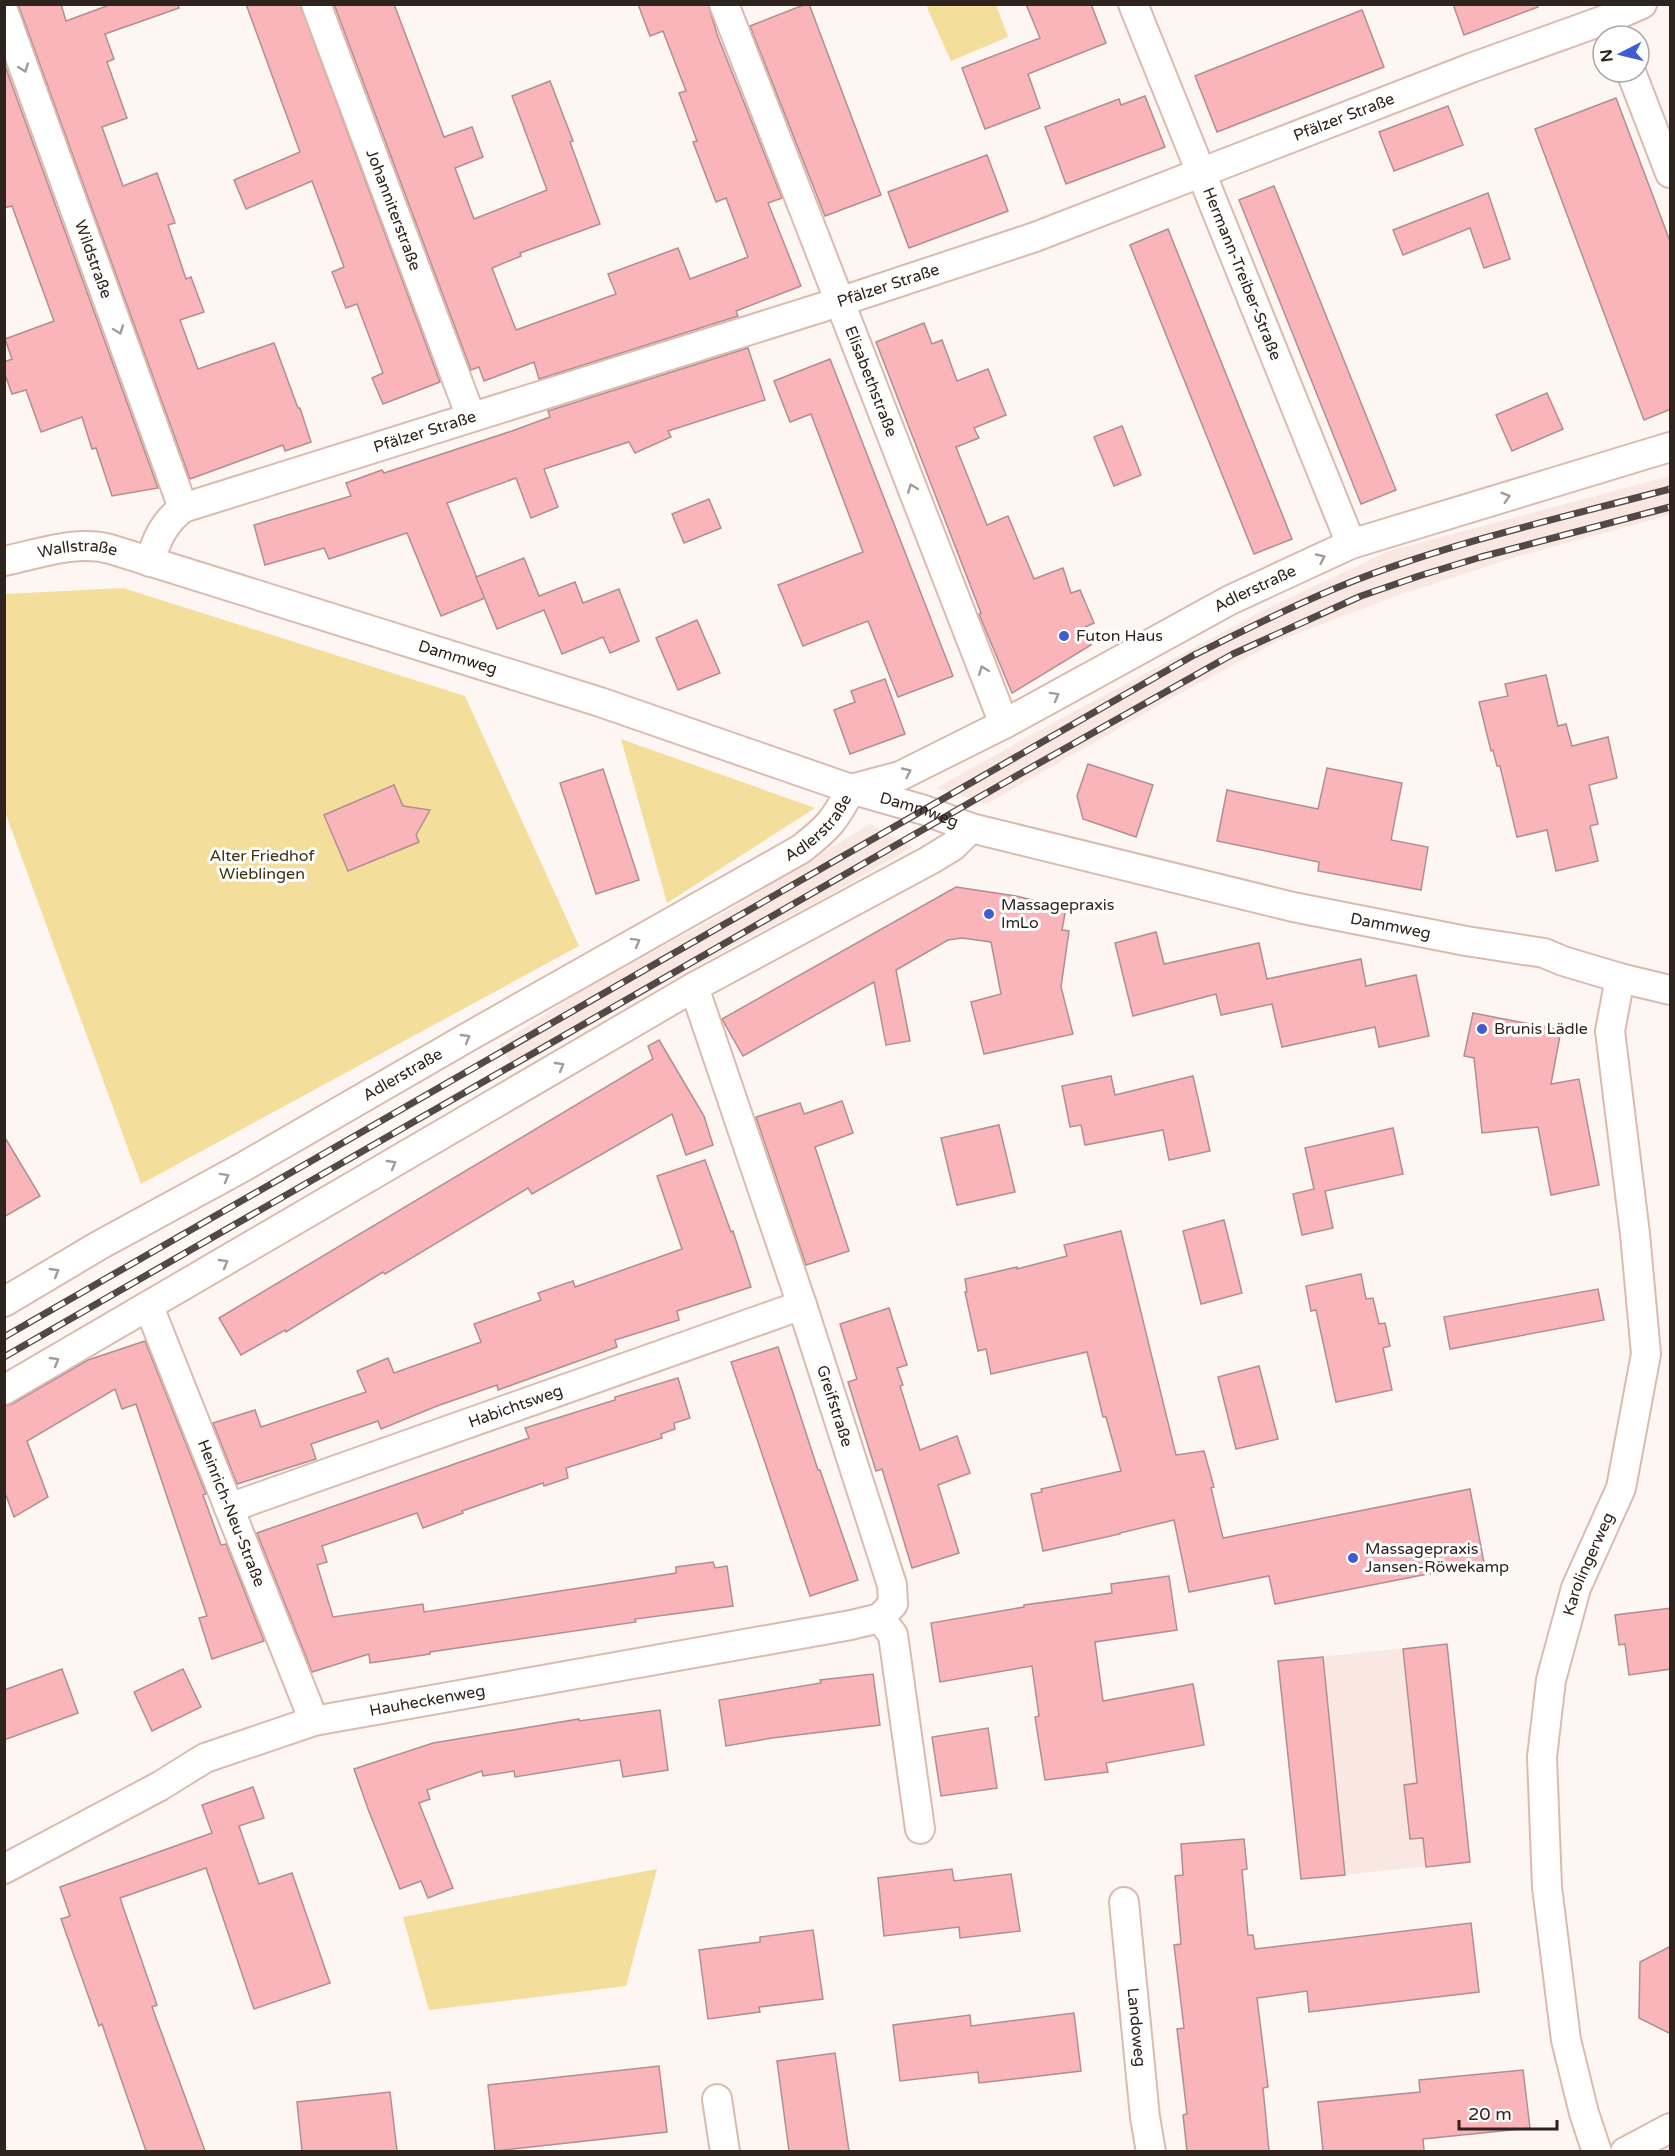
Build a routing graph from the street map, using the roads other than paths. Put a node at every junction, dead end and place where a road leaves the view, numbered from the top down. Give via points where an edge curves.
1 (316, 4) edge
2 (724, 4) edge
3 (1132, 4) edge
4 (1642, 4) edge
5 (4, 13) edge
6 (1611, 19) edge
7 (1636, 84) edge
8 (1671, 172) edge
9 (1199, 173) junction
10 (839, 302) junction
11 (471, 417) junction
12 (1671, 447) edge
13 (183, 508) junction
14 (1351, 544) junction
15 (4, 561) edge
16 (150, 562) junction
17 (1004, 724) junction
18 (851, 789) junction
19 (965, 830) junction
20 (1620, 978) junction
21 (694, 987) junction
22 (1671, 990) edge
23 (4, 1302) edge
24 (802, 1305) junction
25 (149, 1307) junction
26 (4, 1390) edge
27 (229, 1508) junction
28 (880, 1618) junction
29 (314, 1721) junction
30 (920, 1829) dead end
31 (4, 1869) edge
32 (1124, 1902) dead end
33 (717, 2099) dead end
34 (1671, 2128) edge
35 (725, 2151) edge
36 (1150, 2151) edge
37 (1597, 2151) edge
38 (1625, 2151) edge

1 - 11 street, Johanniterstraße
2 - 10 street, Elisabethstraße
3 - 9 street, Hermann-Treiber-Straße
4 - 6 street, Pfälzer Straße
5 -> 13 street, Wildstraße
6 - 9 street, Pfälzer Straße via 1471,68
7 - 8 street
9 - 10 street, Pfälzer Straße via 1035,237
9 - 14 street, Hermann-Treiber-Straße
10 - 11 street, Pfälzer Straße
17 -> 10 street, Elisabethstraße
11 - 13 street, Pfälzer Straße
14 -> 12 street, Adlerstraße
13 - 16 street, Pfälzer Straße via 164,527
17 -> 14 street, Adlerstraße via 1230,600
15 - 16 street, Wallstraße via 96,545
16 - 18 street, Dammweg via 600,702
18 -> 17 street, Adlerstraße via 900,776
18 - 19 street, Dammweg via 924,810
23 -> 18 street, Adlerstraße via 801,849 836,818
19 - 20 street, Dammweg via 1293,907 1544,953
19 - 21 street via 953,846 930,860
20 - 22 street, Dammweg
20 - 37 street, Karolingerweg via 1610,1030 1646,1354 1621,1488 1576,1588 1551,1680 1542,1757 1547,1887 1566,2040
21 - 24 street, Greifstraße
25 -> 21 street
24 - 27 street, Habichtsweg
24 - 28 street, Greifstraße via 892,1585 892,1604
26 -> 25 street
25 - 27 street, Heinrich-Neu-Straße
27 - 29 street, Heinrich-Neu-Straße
28 - 29 street, Hauheckenweg
28 - 30 street via 892,1635
29 - 31 street, Hauheckenweg via 205,1758
32 - 36 street, Landoweg
33 - 35 street
34 - 38 street

